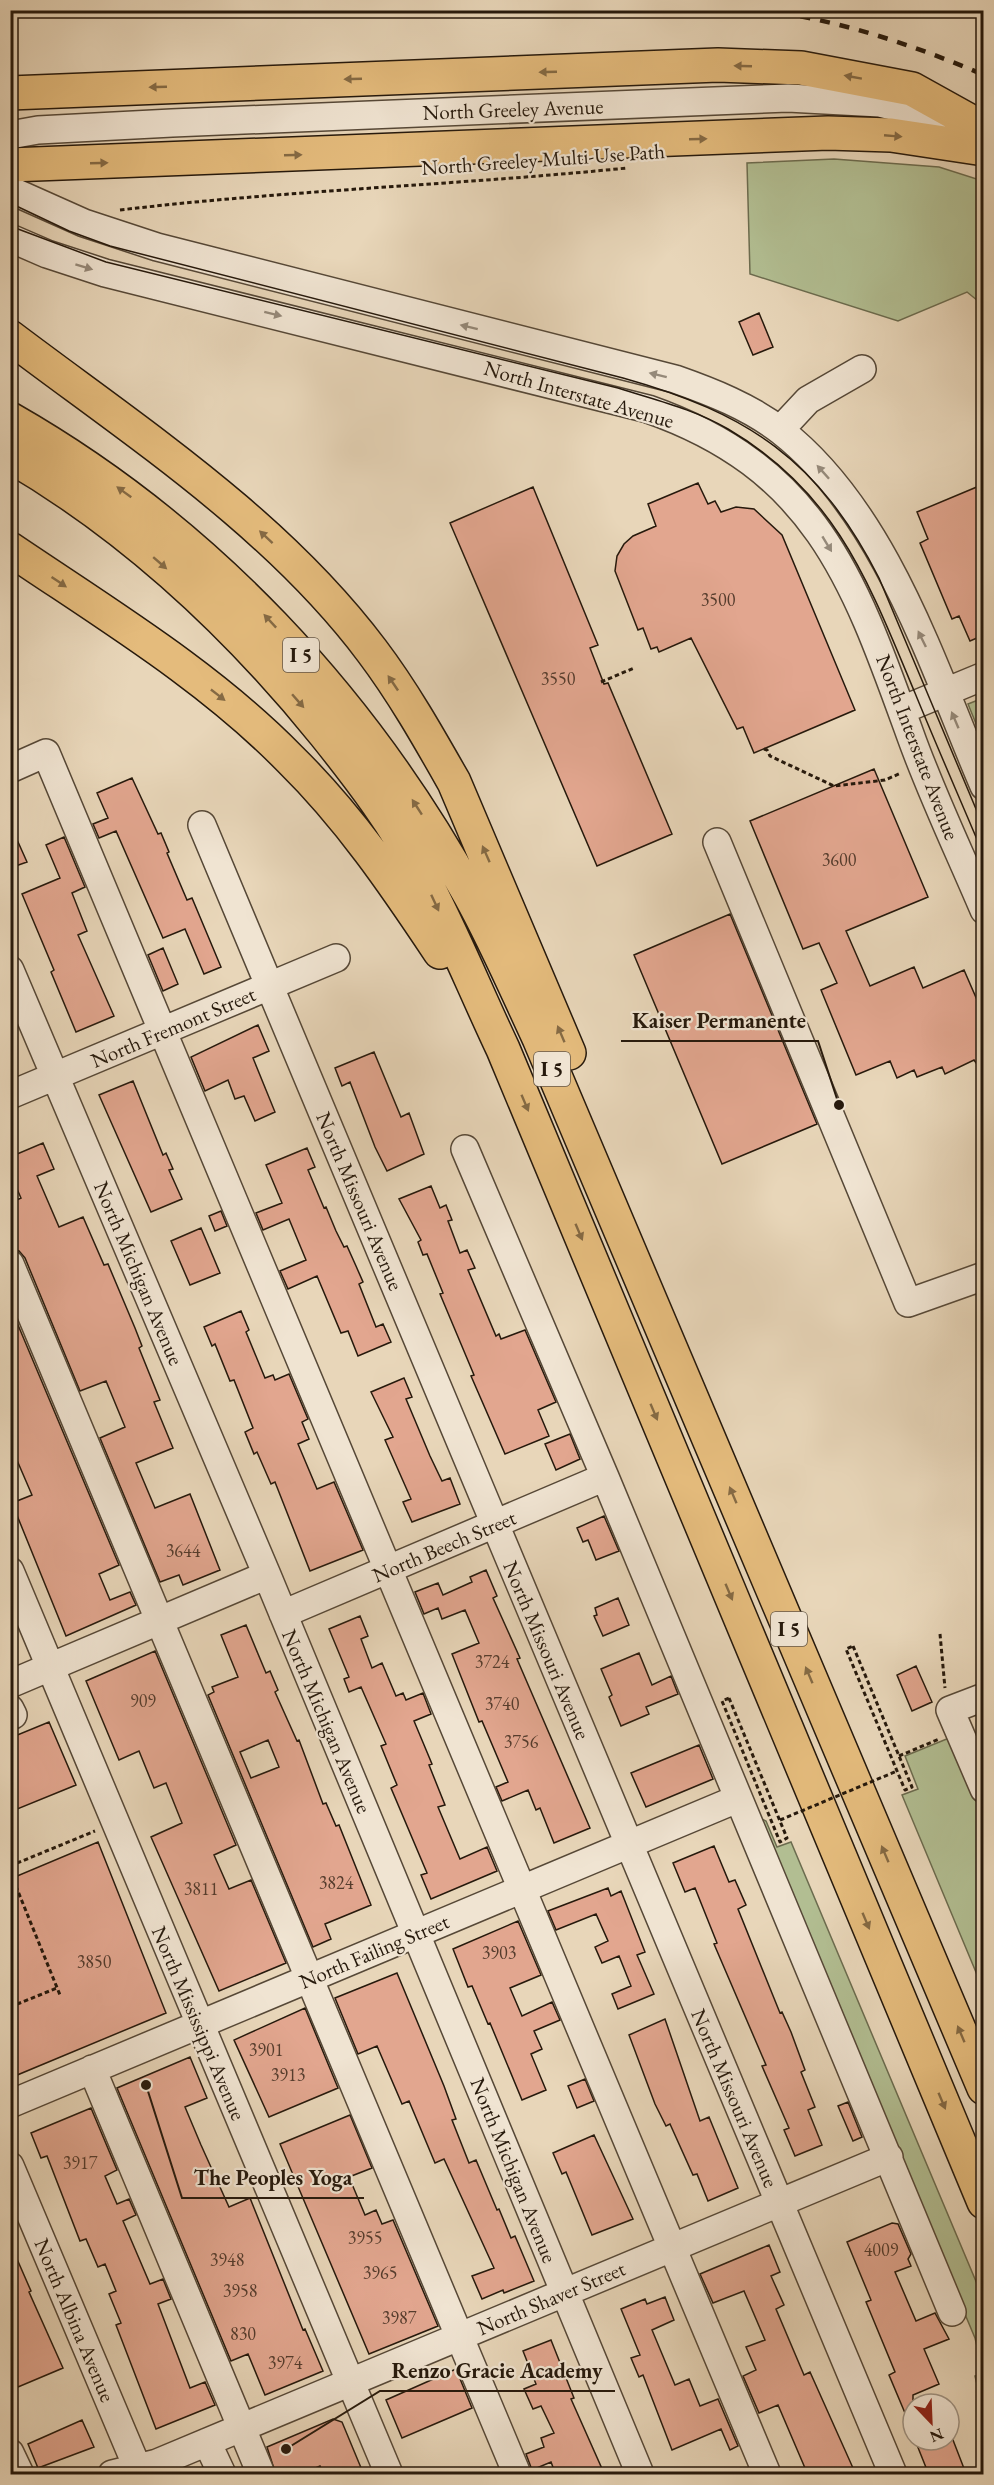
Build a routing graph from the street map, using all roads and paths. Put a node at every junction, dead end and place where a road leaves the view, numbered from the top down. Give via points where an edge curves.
1 (10, 93) edge
2 (10, 125) edge
3 (984, 129) edge
4 (38, 130) junction
5 (10, 135) edge
6 (984, 149) edge
7 (25, 165) edge
8 (633, 168) dead end
9 (10, 189) edge
10 (114, 211) dead end
11 (10, 238) edge
12 (10, 337) edge
13 (10, 351) edge
14 (862, 369) dead end
15 (70, 382) junction
16 (10, 419) edge
17 (780, 430) junction
18 (10, 456) edge
19 (10, 549) edge
20 (634, 668) dead end
21 (984, 676) edge
22 (601, 682) dead end
23 (945, 692) junction
24 (902, 710) junction
25 (764, 749) dead end
26 (10, 769) edge
27 (885, 780) dead end
28 (984, 786) edge
29 (202, 825) dead end
30 (717, 842) dead end
31 (984, 910) edge
32 (336, 958) dead end
33 (10, 970) edge
34 (270, 986) junction
35 (163, 1031) junction
36 (503, 1049) junction
37 (56, 1076) junction
38 (10, 1095) edge
39 (465, 1149) dead end
40 (595, 1171) junction
41 (10, 1264) edge
42 (984, 1276) edge
43 (605, 1478) junction
44 (495, 1524) junction
45 (387, 1570) junction
46 (10, 1571) edge
47 (267, 1575) junction
48 (283, 1614) junction
49 (161, 1620) junction
50 (940, 1634) dead end
51 (51, 1667) junction
52 (10, 1683) edge
53 (984, 1696) edge
54 (955, 1720) junction
55 (900, 1756) junction
56 (897, 1771) junction
57 (984, 1790) edge
58 (737, 1799) junction
59 (780, 1820) junction
60 (116, 1822) junction
61 (629, 1845) junction
62 (10, 1866) edge
63 (10, 1874) edge
64 (12, 1880) edge
65 (521, 1890) junction
66 (416, 1934) junction
67 (311, 1978) junction
68 (57, 1988) junction
69 (60, 1995) dead end
70 (10, 2007) edge
71 (200, 2024) junction
72 (92, 2069) junction
73 (984, 2088) edge
74 (10, 2104) edge
75 (889, 2157) junction
76 (10, 2166) edge
77 (779, 2202) junction
78 (984, 2202) edge
79 (671, 2248) junction
80 (565, 2293) junction
81 (952, 2312) dead end
82 (459, 2337) junction
83 (350, 2382) junction
84 (242, 2427) junction
85 (207, 2442) junction
86 (10, 2453) edge
87 (130, 2472) edge
88 (20, 2475) edge
89 (222, 2475) edge
90 (261, 2475) edge
91 (388, 2475) edge
92 (517, 2475) edge
93 (640, 2475) edge
94 (767, 2475) edge
95 (893, 2475) edge

3 -> 1 highway via 912,89 801,68 718,65
2 - 4 street, North Greeley Avenue
3 - 4 street, North Greeley Avenue via 908,108 854,100 788,98
4 - 5 street, North Greeley Avenue
7 -> 6 highway via 828,133 891,135
8 - 10 path, North Greeley Multi-Use Path
17 -> 9 street, North Interstate Avenue via 733,401 675,379 157,247 84,223
11 -> 24 street, North Interstate Avenue via 105,273 648,409 708,434 787,491 810,519 866,617
12 - 15 highway
13 - 15 street
14 - 17 street via 808,400
40 -> 15 highway via 589,1101 490,863 436,751 372,651 330,602 249,521
40 -> 16 highway, I 5 via 539,1038 471,897 410,795 354,719 311,665 198,551 91,469
23 -> 17 street, North Interstate Avenue via 883,560 854,509 825,472
18 -> 36 highway, I 5 via 86,504 139,545 206,603 306,711 390,822 422,876
19 -> 36 highway via 183,668 289,757 343,815 381,865
20 - 22 path
21 - 23 street
23 - 24 street
28 -> 23 street, North Interstate Avenue
24 - 31 street, North Interstate Avenue
25 - 27 path via 770,756 834,786
26 - 35 street via 46,753
29 - 34 street, North Missouri Avenue
30 - 42 street via 908,1304
32 - 34 street, North Fremont Street
33 - 37 street, North Michigan Avenue
34 - 35 street, North Fremont Street
34 - 44 street, North Missouri Avenue
35 - 37 street, North Fremont Street
35 - 45 street
36 -> 78 highway, I 5
37 - 38 street, North Fremont Street
37 - 47 street, North Michigan Avenue
39 - 43 street
73 -> 40 highway, I 5
41 - 49 street
43 - 44 street, North Beech Street
43 - 58 street
44 - 45 street, North Beech Street
44 - 61 street, North Missouri Avenue
45 - 48 street, North Beech Street
45 - 65 street
46 - 51 street, North Mississippi Avenue
47 - 48 street, North Michigan Avenue
47 - 49 street
48 - 66 street, North Michigan Avenue
49 - 51 street
49 - 67 street
50 - 54 path via 944,1679
51 - 52 street
51 - 60 street, North Mississippi Avenue
53 - 54 street
54 - 55 path
54 - 57 street
55 - 56 path via 912,1787 905,1790
55 - 56 path via 853,1646 846,1649
56 - 59 path, bridge
58 - 61 street, North Failing Street
58 - 75 street
59 - 59 path via 788,1838 780,1842 722,1701 729,1698
60 - 62 path
60 - 71 street, North Mississippi Avenue
61 - 65 street, North Failing Street
61 - 77 street, North Missouri Avenue
63 - 64 path
64 - 68 path
65 - 66 street, North Failing Street
65 - 79 street
66 - 67 street, North Failing Street
66 - 80 street, North Michigan Avenue
67 - 71 street, North Failing Street
67 - 82 street
68 - 69 path
68 - 70 path
71 - 72 street, North Failing Street
71 - 83 street, North Mississippi Avenue
72 - 74 street, North Failing Street
72 - 84 street
75 - 77 street, North Shaver Street
75 - 81 street
76 - 87 street, North Albina Avenue
77 - 79 street, North Shaver Street
77 - 95 street, North Missouri Avenue
79 - 80 street, North Shaver Street
79 - 94 street
80 - 82 street, North Shaver Street
80 - 93 street, North Michigan Avenue
82 - 83 street, North Shaver Street
82 - 92 street
83 - 84 street, North Shaver Street
83 - 91 street, North Mississippi Avenue
84 - 85 street, North Shaver Street
84 - 90 street
85 - 87 street, North Shaver Street
85 - 89 street
86 - 88 street

